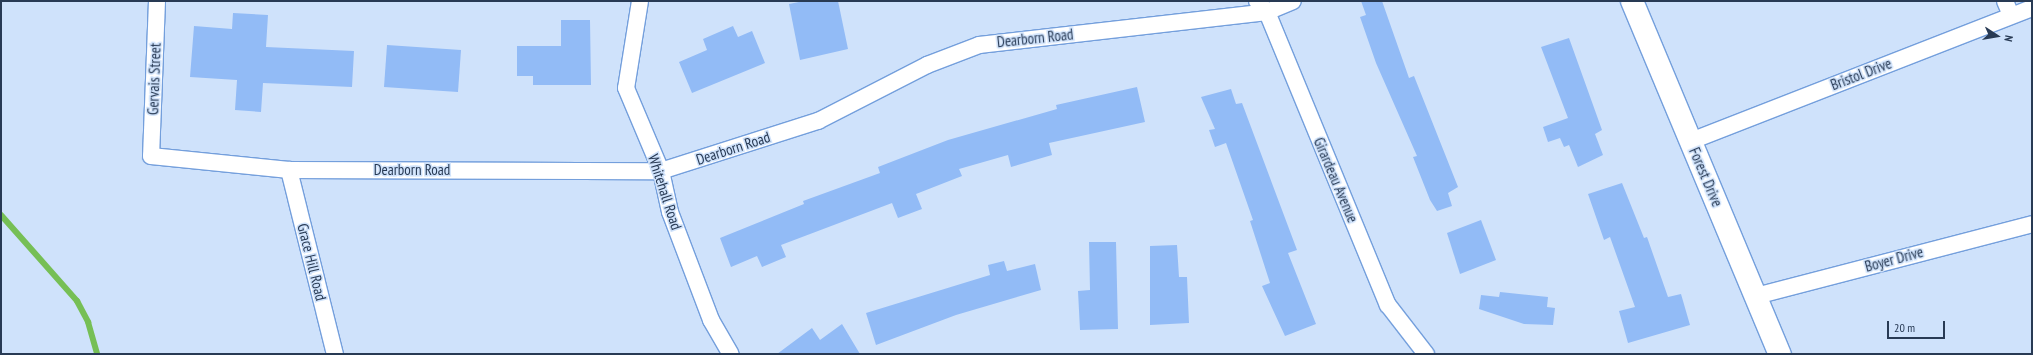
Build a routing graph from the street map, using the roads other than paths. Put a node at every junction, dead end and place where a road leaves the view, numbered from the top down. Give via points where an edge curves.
1 (157, 1) edge
2 (640, 1) edge
3 (1293, 1) edge
4 (1632, 1) edge
5 (1262, 6) edge
6 (2008, 8) edge
7 (2032, 8) edge
8 (1690, 141) junction
9 (151, 156) joint
10 (289, 170) junction
11 (661, 171) junction
12 (2032, 224) edge
13 (1756, 296) junction
14 (335, 354) edge
15 (731, 354) edge
16 (1426, 354) edge
17 (1780, 354) edge

1 - 9 street, Gervais Street
2 - 11 street, Whitehall Road via 626,88
3 - 5 street, Dearborn Road
4 - 8 main road, Forest Drive
5 - 11 street, Dearborn Road via 979,45 927,65 818,121
5 - 16 street, Girardeau Avenue via 1388,306
6 - 7 street, Bristol Drive
6 - 8 street, Bristol Drive
8 - 13 main road, Forest Drive
9 - 10 street, Dearborn Road
10 - 11 street, Dearborn Road
10 - 14 street, Grace Hill Road
11 - 15 street, Whitehall Road via 670,212 705,306
12 - 13 street, Boyer Drive
13 - 17 main road, Forest Drive

